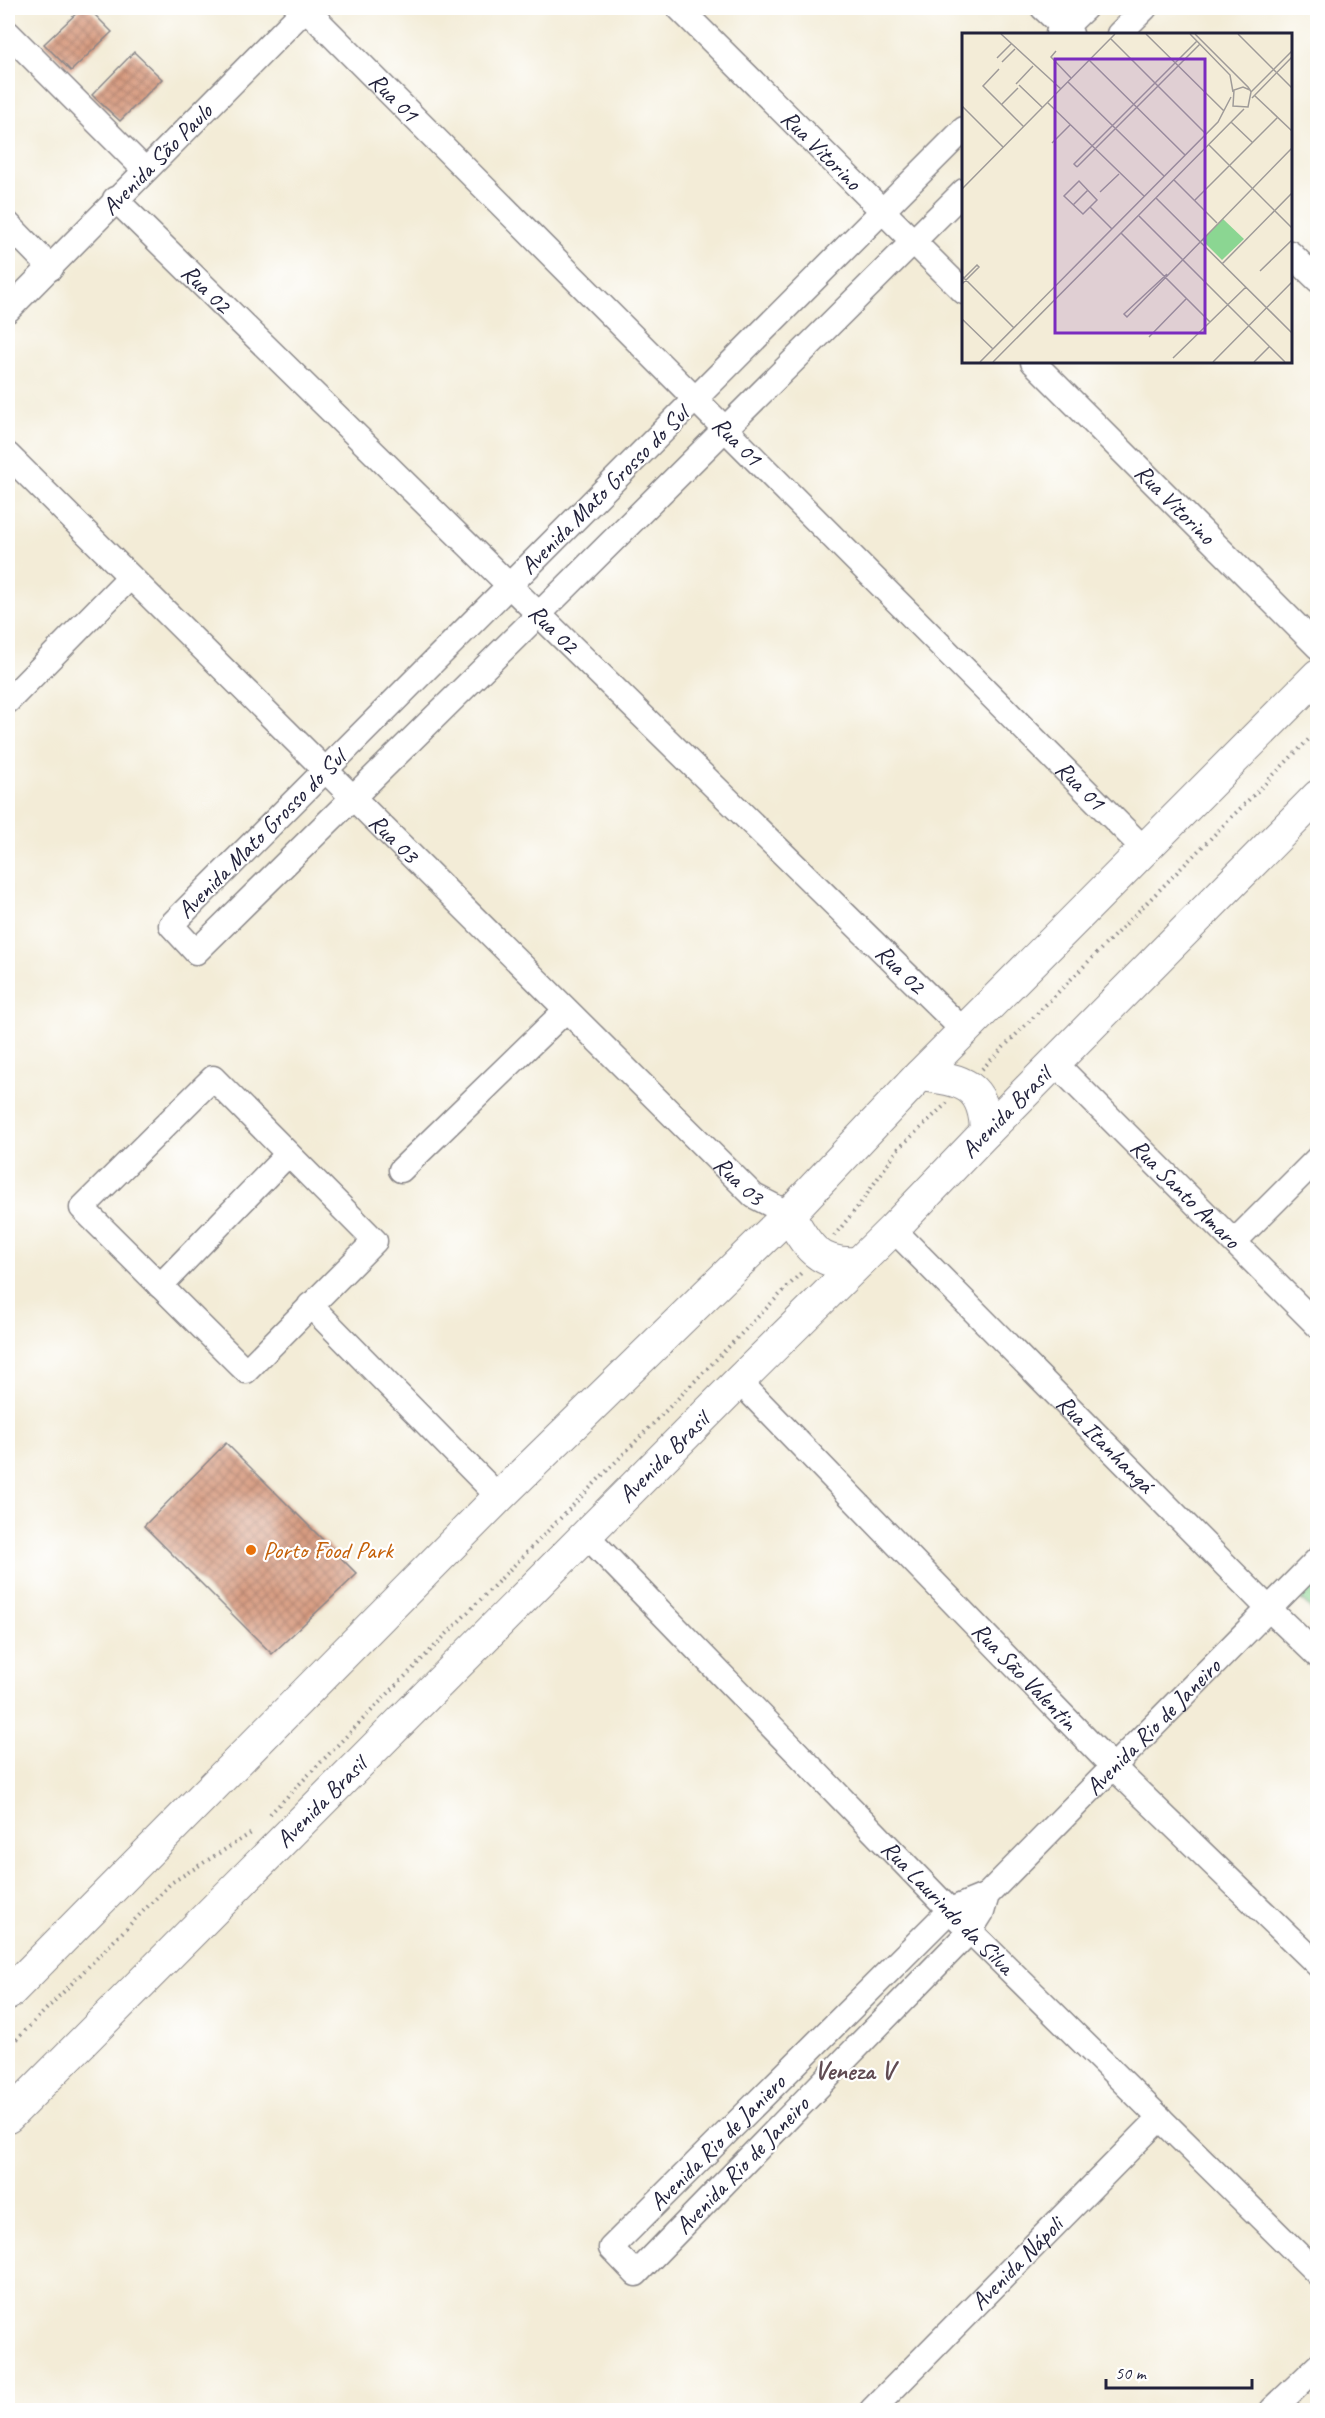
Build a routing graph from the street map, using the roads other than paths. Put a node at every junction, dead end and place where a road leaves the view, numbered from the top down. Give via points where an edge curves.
1 (305, 8) edge
2 (679, 8) edge
3 (1043, 8) edge
4 (1085, 8) edge
5 (1145, 8) edge
6 (1065, 32) edge
7 (8, 33) edge
8 (1120, 33) edge
9 (962, 130) edge
10 (144, 170) junction
11 (962, 192) edge
12 (115, 199) junction
13 (882, 210) junction
14 (8, 224) edge
15 (913, 241) junction
16 (1292, 255) edge
17 (51, 268) junction
18 (1317, 280) edge
19 (962, 291) edge
20 (8, 310) edge
21 (1034, 363) edge
22 (695, 399) junction
23 (725, 429) junction
24 (8, 455) edge
25 (130, 577) junction
26 (509, 585) junction
27 (539, 614) junction
28 (1317, 647) edge
29 (1317, 675) edge
30 (8, 701) edge
31 (325, 770) junction
32 (1317, 796) edge
33 (352, 798) junction
34 (1145, 850) junction
35 (567, 1010) junction
36 (965, 1032) junction
37 (1054, 1062) junction
38 (920, 1075) junction
39 (986, 1132) junction
40 (288, 1154) junction
41 (1317, 1158) edge
42 (401, 1170) dead end
43 (789, 1214) junction
44 (893, 1229) junction
45 (1235, 1241) junction
46 (857, 1263) junction
47 (160, 1286) junction
48 (310, 1305) junction
49 (1317, 1326) edge
50 (739, 1381) junction
51 (499, 1497) junction
52 (586, 1535) junction
53 (1317, 1559) edge
54 (1268, 1608) junction
55 (1317, 1656) edge
56 (1112, 1766) junction
57 (987, 1895) junction
58 (950, 1910) junction
59 (970, 1931) junction
60 (1317, 1965) edge
61 (8, 1994) edge
62 (8, 2117) edge
63 (1160, 2118) junction
64 (636, 2274) joint
65 (1317, 2274) edge
66 (1317, 2366) edge
67 (872, 2410) edge
68 (1272, 2410) edge

1 - 10 street, Avenida São Paulo
1 - 22 street, Rua 01
2 - 13 street, Rua Vitorino
3 - 6 street
4 - 6 street
5 - 8 street
7 - 10 street
9 - 13 street, Avenida Mato Grosso do Sul
10 - 12 street, Avenida São Paulo
11 - 15 street, Avenida Mato Grosso do Sul
12 - 17 street, Avenida São Paulo
12 - 26 street, Rua 02
13 - 15 street, Rua Vitorino
13 - 22 street, Avenida Mato Grosso do Sul
14 - 17 street
15 - 19 street, Rua Vitorino
15 - 23 street, Avenida Mato Grosso do Sul
16 - 18 street
17 - 20 street, Avenida São Paulo
21 - 28 street, Rua Vitorino
22 - 23 street, Rua 01
22 - 26 street, Avenida Mato Grosso do Sul
23 - 27 street, Avenida Mato Grosso do Sul
23 - 34 street, Rua 01
24 - 25 street, Rua 03
25 - 30 street
25 - 31 street, Rua 03
26 - 27 street, Rua 02
26 - 31 street, Avenida Mato Grosso do Sul
27 - 33 street, Avenida Mato Grosso do Sul
27 - 36 street, Rua 02
29 - 34 main road
31 - 33 street, Rua 03
31 - 33 street, Avenida Mato Grosso do Sul via 171,925 196,952
32 - 37 main road, Avenida Brasil
33 - 35 street, Rua 03
34 - 36 main road
35 - 42 street
35 - 43 street, Rua 03 via 754,1196
36 - 38 main road
37 - 39 main road, Avenida Brasil
37 - 45 street, Rua Santo Amaro
38 - 39 main road via 949,1077 974,1090 986,1115
38 - 43 main road
39 - 44 main road, Avenida Brasil
40 - 47 street
40 - 47 street via 213,1078 81,1208
40 - 48 street via 375,1241
41 - 45 street
43 - 46 main road via 804,1241 818,1255 828,1261
43 - 51 main road
44 - 46 main road, Avenida Brasil
44 - 54 street, Rua Itanhangá
45 - 49 street, Rua Santo Amaro
46 - 50 main road, Avenida Brasil
47 - 48 street via 246,1371
48 - 51 street
50 - 52 main road, Avenida Brasil
50 - 56 street, Rua São Valentin
51 - 61 main road
52 - 58 street, Rua Laurindo da Silva
52 - 62 main road, Avenida Brasil
53 - 54 street, Avenida Rio de Janeiro
54 - 55 street, Rua Itanhangá
54 - 56 street, Avenida Rio de Janeiro
56 - 57 street, Avenida Rio de Janeiro
56 - 60 street, Rua São Valentin
57 - 58 street, Avenida Rio de Janeiro
57 - 59 street, Avenida Rio de Janeiro
58 - 59 street, Rua Laurindo da Silva
58 - 64 street, Avenida Rio de Janiero via 611,2248
59 - 63 street, Rua Laurindo da Silva
59 - 64 street, Avenida Rio de Janeiro
63 - 65 street, Rua Laurindo da Silva
63 - 67 street, Avenida Nápoli
66 - 68 street

